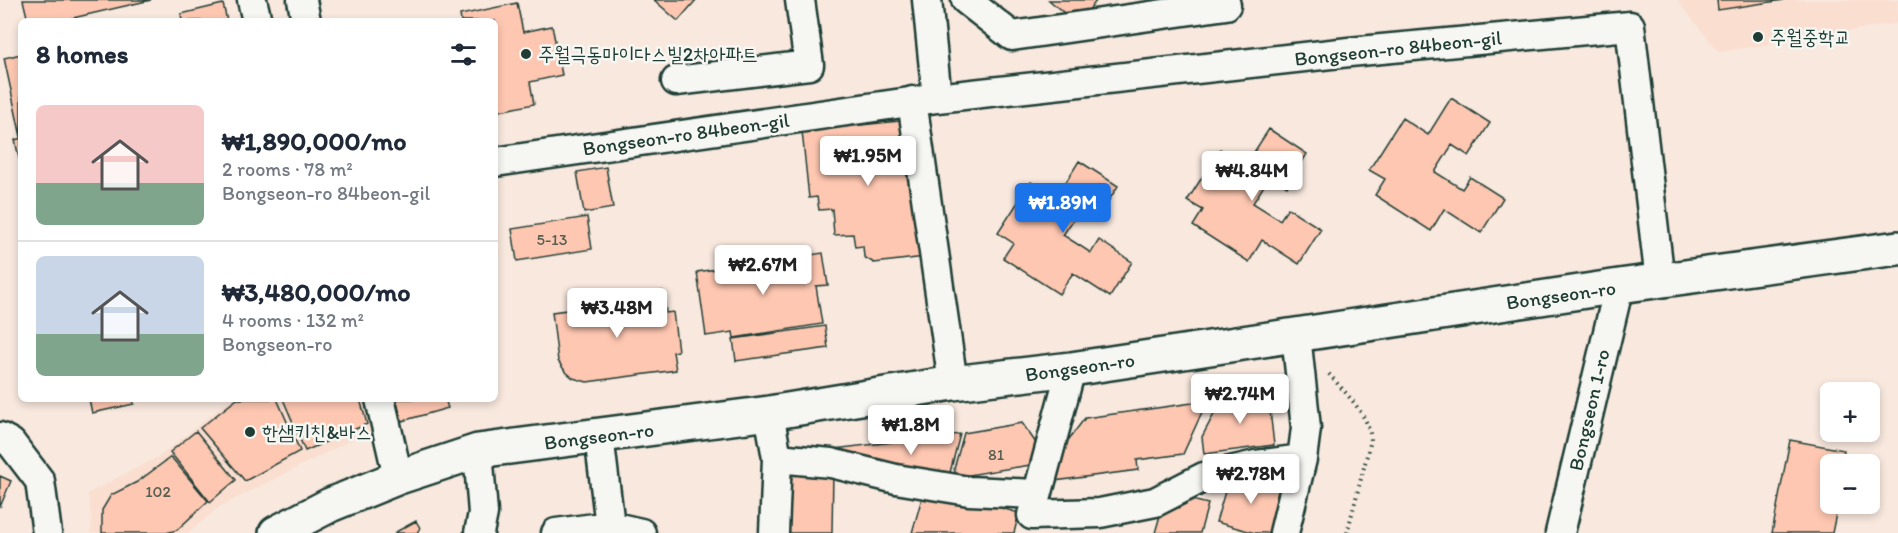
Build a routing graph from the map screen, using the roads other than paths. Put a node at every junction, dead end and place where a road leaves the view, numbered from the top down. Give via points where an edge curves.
1 (252, 0) edge
2 (302, 0) edge
3 (800, 0) edge
4 (927, 0) edge
5 (966, 0) edge
6 (1226, 5) dead end
7 (256, 18) edge
8 (305, 18) edge
9 (676, 81) dead end
10 (924, 100) junction
11 (498, 162) edge
12 (1898, 248) edge
13 (1660, 281) junction
14 (1618, 286) junction
15 (1296, 335) junction
16 (1071, 369) junction
17 (953, 383) junction
18 (381, 402) edge
19 (769, 413) junction
20 (599, 436) junction
21 (0, 437) edge
22 (478, 451) junction
23 (777, 458) junction
24 (1302, 459) junction
25 (398, 477) junction
26 (1032, 514) edge
27 (610, 525) junction
28 (47, 533) edge
29 (276, 533) edge
30 (479, 533) edge
31 (555, 533) edge
32 (641, 533) edge
33 (774, 533) edge
34 (1284, 533) edge
35 (1560, 533) edge

1 - 7 street
2 - 8 street
3 - 9 street via 809,65
4 - 10 street
5 - 6 street via 1011,36
10 - 11 street, Bongseon-ro 84beon-gil
10 - 13 street, Bongseon-ro 84beon-gil via 1349,52 1630,26
10 - 17 street
12 - 13 main road, Bongseon-ro
13 - 14 main road, Bongseon-ro
14 - 15 main road, Bongseon-ro
14 - 35 street, Bongseon 1-ro
15 - 16 main road, Bongseon-ro
15 - 24 street via 1306,428
16 - 17 main road, Bongseon-ro
16 - 26 street
17 - 19 main road, Bongseon-ro
18 - 25 street
19 - 20 main road, Bongseon-ro
19 - 23 street
20 - 22 main road, Bongseon-ro
20 - 27 street
21 - 28 street via 11,443 40,481
22 - 25 main road, Bongseon-ro
22 - 30 street via 483,513
23 - 26 street via 831,463 969,491
23 - 33 street
24 - 26 street via 1204,477 1155,502 1100,513
24 - 34 street
25 - 29 main road, Bongseon-ro
27 - 31 street
27 - 32 street

